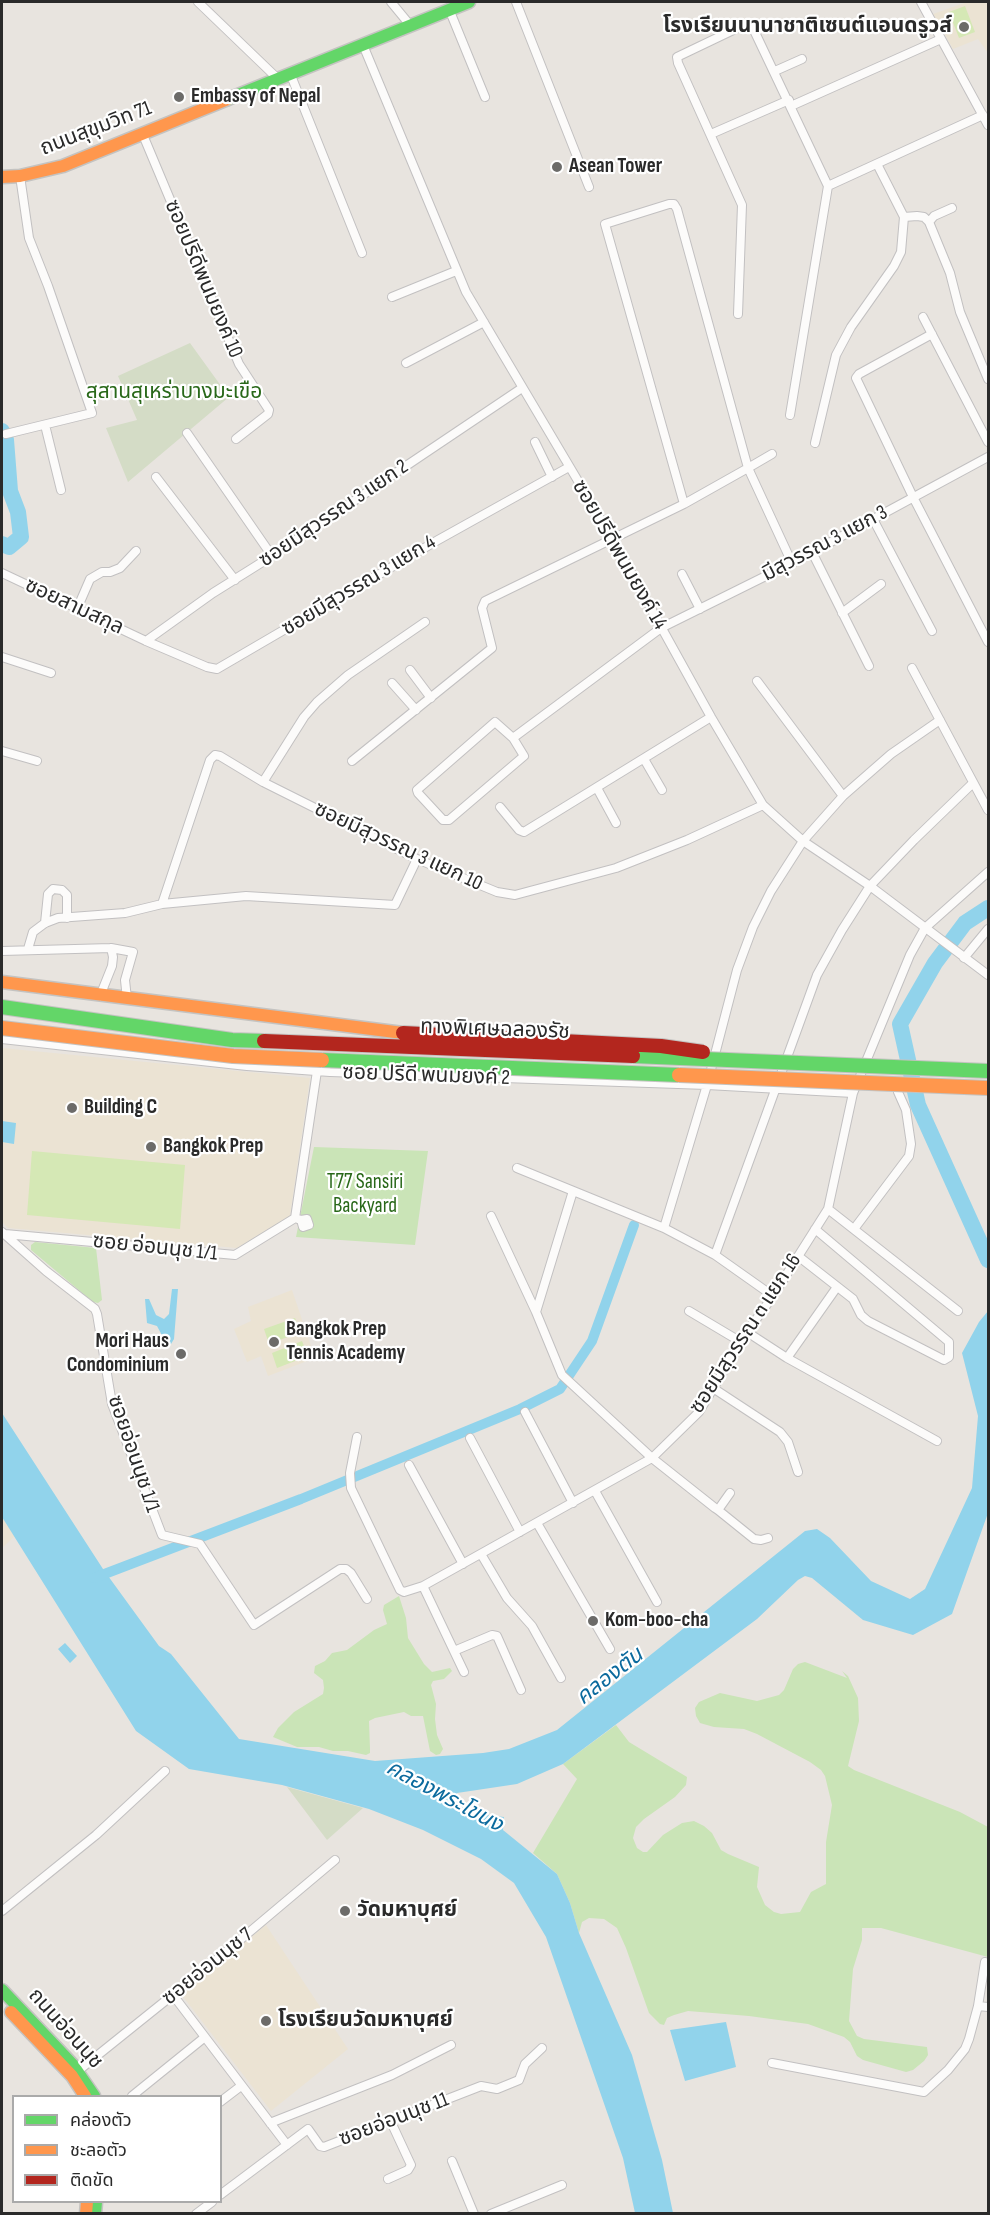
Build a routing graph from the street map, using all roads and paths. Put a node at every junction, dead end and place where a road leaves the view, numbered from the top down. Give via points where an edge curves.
1 (198, 2) edge
2 (391, 2) edge
3 (469, 2) edge
4 (516, 2) edge
5 (921, 2) edge
6 (449, 9) junction
7 (410, 25) junction
8 (941, 39) junction
9 (363, 45) junction
10 (802, 59) dead end
11 (775, 71) junction
12 (284, 76) junction
13 (485, 97) dead end
14 (790, 103) junction
15 (983, 115) junction
16 (988, 125) edge
17 (711, 134) junction
18 (142, 135) junction
19 (877, 164) junction
20 (20, 176) junction
21 (2, 177) edge
22 (828, 186) junction
23 (589, 187) dead end
24 (952, 208) dead end
25 (904, 218) junction
26 (929, 222) junction
27 (362, 253) dead end
28 (456, 271) junction
29 (392, 297) dead end
30 (738, 314) dead end
31 (923, 317) dead end
32 (484, 322) junction
33 (932, 334) junction
34 (406, 363) dead end
35 (988, 379) edge
36 (522, 388) junction
37 (789, 415) dead end
38 (45, 425) junction
39 (187, 433) dead end
40 (6, 434) dead end
41 (236, 439) dead end
42 (535, 442) dead end
43 (988, 442) edge
44 (815, 443) dead end
45 (772, 454) dead end
46 (988, 457) edge
47 (569, 467) junction
48 (748, 468) junction
49 (156, 477) dead end
50 (552, 477) junction
51 (61, 490) dead end
52 (913, 497) junction
53 (684, 504) junction
54 (873, 519) junction
55 (613, 540) junction
56 (136, 550) dead end
57 (812, 552) junction
58 (272, 556) junction
59 (792, 563) junction
60 (2, 573) edge
61 (682, 574) dead end
62 (235, 580) junction
63 (881, 584) dead end
64 (77, 609) junction
65 (700, 609) junction
66 (842, 613) junction
67 (425, 622) dead end
68 (661, 628) junction
69 (932, 631) dead end
70 (146, 641) junction
71 (988, 642) edge
72 (2, 657) edge
73 (868, 666) dead end
74 (912, 668) dead end
75 (410, 670) dead end
76 (51, 673) dead end
77 (757, 681) dead end
78 (392, 683) dead end
79 (431, 698) junction
80 (416, 710) junction
81 (711, 717) junction
82 (940, 720) junction
83 (513, 738) junction
84 (2, 751) edge
85 (644, 759) junction
86 (352, 761) dead end
87 (37, 762) dead end
88 (263, 782) junction
89 (973, 783) junction
90 (597, 788) junction
91 (662, 790) dead end
92 (843, 796) junction
93 (763, 805) junction
94 (500, 807) dead end
95 (988, 810) edge
96 (616, 823) dead end
97 (803, 841) junction
98 (417, 859) junction
99 (988, 872) edge
100 (870, 886) junction
101 (162, 904) junction
102 (67, 918) junction
103 (45, 923) junction
104 (925, 928) junction
105 (988, 929) edge
106 (111, 948) junction
107 (28, 950) junction
108 (2, 951) edge
109 (964, 958) junction
110 (988, 975) edge
111 (2, 982) edge
112 (100, 996) junction
113 (127, 999) junction
114 (2, 1006) edge
115 (2, 1028) edge
116 (2, 1039) edge
117 (788, 1064) junction
118 (317, 1071) junction
119 (988, 1071) edge
120 (707, 1085) junction
121 (988, 1088) edge
122 (775, 1090) junction
123 (898, 1092) dead end
124 (852, 1094) junction
125 (517, 1168) dead end
126 (573, 1191) junction
127 (828, 1209) junction
128 (491, 1216) dead end
129 (664, 1228) junction
130 (815, 1229) junction
131 (854, 1229) junction
132 (3, 1233) edge
133 (715, 1255) junction
134 (798, 1256) junction
135 (837, 1287) junction
136 (773, 1296) junction
137 (689, 1311) dead end
138 (958, 1311) dead end
139 (536, 1312) junction
140 (747, 1332) junction
141 (741, 1342) junction
142 (787, 1358) junction
143 (713, 1388) junction
144 (525, 1412) dead end
145 (357, 1437) dead end
146 (470, 1438) dead end
147 (937, 1441) dead end
148 (652, 1458) junction
149 (409, 1465) dead end
150 (798, 1472) dead end
151 (595, 1491) junction
152 (729, 1493) dead end
153 (573, 1503) junction
154 (718, 1510) junction
155 (537, 1523) junction
156 (520, 1532) junction
157 (768, 1538) dead end
158 (481, 1554) junction
159 (463, 1564) junction
160 (423, 1586) junction
161 (367, 1599) dead end
162 (657, 1602) dead end
163 (610, 1648) dead end
164 (454, 1651) junction
165 (464, 1672) dead end
166 (561, 1678) dead end
167 (521, 1689) dead end
168 (165, 1771) dead end
169 (335, 1860) dead end
170 (2, 1911) edge
171 (985, 1962) dead end
172 (2, 1990) edge
173 (173, 1995) junction
174 (2, 2002) edge
175 (978, 2006) junction
176 (988, 2007) edge
177 (205, 2037) junction
178 (451, 2045) dead end
179 (542, 2048) dead end
180 (772, 2063) dead end
181 (78, 2071) junction
182 (241, 2086) junction
183 (84, 2095) edge
184 (93, 2095) edge
185 (134, 2095) edge
186 (222, 2100) edge
187 (390, 2122) junction
188 (270, 2123) junction
189 (287, 2145) junction
190 (452, 2161) dead end
191 (388, 2179) dead end
192 (562, 2185) dead end
193 (222, 2194) edge
194 (211, 2203) edge
195 (196, 2214) edge
196 (474, 2214) edge
197 (491, 2214) edge

1 - 12 street
2 - 7 street
3 - 6 main road, ถนนสุขุมวิท 71
4 - 23 street
5 - 8 street
6 - 7 main road, ถนนสุขุมวิท 71
6 - 13 street
7 - 9 main road, ถนนสุขุมวิท 71
8 - 14 street
8 - 15 street
9 - 12 main road, ถนนสุขุมวิท 71
9 - 28 street, ซอยปรีดีพนมยงค์ 14
10 - 11 street
11 - 14 street
11 - 17 street via 751,24 677,57
12 - 18 main road, ถนนสุขุมวิท 71
12 - 27 street
14 - 17 street
14 - 22 street
15 - 16 street
15 - 19 street
17 - 30 street via 742,206
18 - 20 main road, ถนนสุขุมวิท 71 via 63,166
18 - 41 street, ซอยปรีดีพนมยงค์ 10 via 243,374 269,410
19 - 22 street
19 - 25 street
20 - 21 main road, ถนนสุขุมวิท 71
20 - 38 street via 29,238 92,412
22 - 37 street
24 - 26 street
25 - 26 street via 917,216
25 - 44 street via 901,252 836,355
26 - 35 street
28 - 29 street
28 - 32 street, ซอยปรีดีพนมยงค์ 14
31 - 33 street
32 - 34 street
32 - 36 street, ซอยปรีดีพนมยงค์ 14
33 - 43 street
33 - 52 street via 856,378
36 - 47 street, ซอยปรีดีพนมยงค์ 14
36 - 58 street, ซอยมีสุวรรณ 3 แยก 2
38 - 40 street
38 - 51 street
39 - 58 street
42 - 50 street
45 - 48 street
46 - 52 street, มีสุวรรณ 3 แยก 3
47 - 50 street, ซอยมีสุวรรณ 3 แยก 4
47 - 55 street, ซอยปรีดีพนมยงค์ 14
48 - 53 street
48 - 53 street via 677,209 669,204 605,224
48 - 59 street
49 - 62 street
50 - 70 street, ซอยมีสุวรรณ 3 แยก 4 via 217,669
52 - 54 street, มีสุวรรณ 3 แยก 3
52 - 71 street
53 - 55 street
54 - 57 street, มีสุวรรณ 3 แยก 3
54 - 69 street
55 - 68 street, ซอยปรีดีพนมยงค์ 14
55 - 79 street via 485,601 482,608 492,648
56 - 64 street via 120,568 90,579
57 - 59 street, มีสุวรรณ 3 แยก 3
57 - 66 street
58 - 62 street, ซอยมีสุวรรณ 3 แยก 2
59 - 65 street, มีสุวรรณ 3 แยก 3
60 - 64 street, ซอยสามสกุล
61 - 65 street
62 - 70 street, ซอยมีสุวรรณ 3 แยก 2
63 - 66 street
64 - 70 street, ซอยสามสกุล
65 - 68 street, มีสุวรรณ 3 แยก 3
66 - 73 street
67 - 88 street via 348,675 317,702
68 - 81 street, ซอยปรีดีพนมยงค์ 14
68 - 83 street, มีสุวรรณ 3 แยก 3
72 - 76 street
74 - 82 street
75 - 79 street
77 - 92 street
78 - 80 street
79 - 80 street
80 - 86 street
81 - 85 street
81 - 93 street, ซอยปรีดีพนมยงค์ 14
82 - 89 street
82 - 92 street via 891,754
83 - 83 street via 524,756 449,820 443,820 418,793 419,786 492,723
84 - 87 street
85 - 90 street
85 - 91 street
88 - 98 street, ซอยมีสุวรรณ 3 แยก 10
88 - 101 street, ซอยมีสุวรรณ 3 แยก 10 via 220,756 210,760
89 - 95 street
89 - 100 street
90 - 94 street via 524,832
90 - 96 street
92 - 97 street
93 - 97 street, ซอยปรีดีพนมยงค์ 14
93 - 98 street, ซอยมีสุวรรณ 3 แยก 10 via 616,868 515,895 497,892
97 - 100 street, ซอยปรีดีพนมยงค์ 14
97 - 120 street via 753,927 737,970
98 - 101 street via 398,903 391,905 265,896
99 - 104 street
100 - 104 street, ซอยปรีดีพนมยงค์ 14
100 - 122 street via 816,975
101 - 102 street via 125,913
102 - 103 street
102 - 103 street via 67,895 53,889 48,894
103 - 107 street via 33,932
104 - 109 street, ซอยปรีดีพนมยงค์ 14
104 - 124 street, ซอยมีสุวรรณ ๓ แยก 16 via 894,990
105 - 109 street
106 - 107 street
106 - 112 street via 112,966
106 - 113 street via 133,952 125,980
107 - 108 street
109 - 110 street, ซอยปรีดีพนมยงค์ 14
111 - 112 main road
112 - 113 main road
113 - 117 main road, bridge via 403,1033 661,1046
114 - 117 main road, ทางพิเศษฉลองรัช, bridge via 232,1040
115 - 121 main road, ทางพิเศษฉลองรัช, bridge via 233,1056
116 - 118 street, ซอย ปรีดี พนมยงค์ 2
117 - 119 main road, ทางพิเศษฉลองรัช, bridge
118 - 120 street, ซอย ปรีดี พนมยงค์ 2
118 - 132 street, ซอย อ่อนนุช 1/1 via 298,1219 235,1256
120 - 122 street, ซอย ปรีดี พนมยงค์ 2
120 - 129 street
122 - 124 street, ซอย ปรีดี พนมยงค์ 2
122 - 133 street
123 - 131 street via 906,1110 909,1156
124 - 127 street, ซอยมีสุวรรณ ๓ แยก 16
125 - 126 street
126 - 129 street
126 - 139 street
127 - 130 street, ซอยมีสุวรรณ ๓ แยก 16
127 - 131 street
128 - 139 street
129 - 133 street
130 - 134 street, ซอยมีสุวรรณ ๓ แยก 16
130 - 135 street via 950,1342 949,1357 944,1360 868,1321 853,1299
131 - 138 street
132 - 161 street, ซอยอ่อนนุช 1/1 via 95,1310 112,1404 165,1536 202,1546 254,1624 340,1569 351,1573
133 - 136 street
134 - 135 street
134 - 136 street, ซอยมีสุวรรณ ๓ แยก 16
135 - 142 street
136 - 140 street, ซอยมีสุวรรณ ๓ แยก 16
137 - 141 street
139 - 148 street via 562,1374
140 - 141 street, ซอยมีสุวรรณ ๓ แยก 16
140 - 142 street
141 - 143 street, ซอยมีสุวรรณ ๓ แยก 16
142 - 147 street
143 - 148 street, ซอยมีสุวรรณ ๓ แยก 16 via 699,1412
143 - 150 street via 780,1432 788,1442
144 - 153 street
145 - 160 street via 351,1488 400,1590
146 - 156 street
148 - 151 street, ซอยมีสุวรรณ ๓ แยก 16
148 - 154 street
149 - 159 street
151 - 153 street, ซอยมีสุวรรณ ๓ แยก 16
151 - 162 street
152 - 154 street
153 - 155 street, ซอยมีสุวรรณ ๓ แยก 16
154 - 157 street via 754,1539
155 - 156 street, ซอยมีสุวรรณ ๓ แยก 16
155 - 163 street
156 - 158 street, ซอยมีสุวรรณ ๓ แยก 16
158 - 159 street, ซอยมีสุวรรณ ๓ แยก 16
158 - 166 street via 507,1598 532,1626
159 - 160 street, ซอยมีสุวรรณ ๓ แยก 16
160 - 164 street
164 - 165 street
164 - 167 street via 497,1636
168 - 170 street via 96,1835
169 - 173 street, ซอยอ่อนนุช 7
171 - 175 street
172 - 181 main road, ถนนอ่อนนุช
173 - 177 street
173 - 181 street, ซอยอ่อนนุช 7
174 - 183 main road, ถนนอ่อนนุช via 72,2076
175 - 176 street
175 - 180 street via 964,2049 924,2092
177 - 182 street
177 - 185 street
178 - 188 street via 392,2074
179 - 187 street, ซอยอ่อนนุช 11 via 525,2064 519,2080 497,2089 481,2086
181 - 184 main road, ถนนอ่อนนุช
182 - 186 street
182 - 188 street
187 - 189 street, ซอยอ่อนนุช 11 via 324,2147 308,2129
187 - 191 street via 411,2165
188 - 189 street
189 - 193 street, ซอยอ่อนนุช 11
190 - 196 street
192 - 197 street
194 - 195 street

